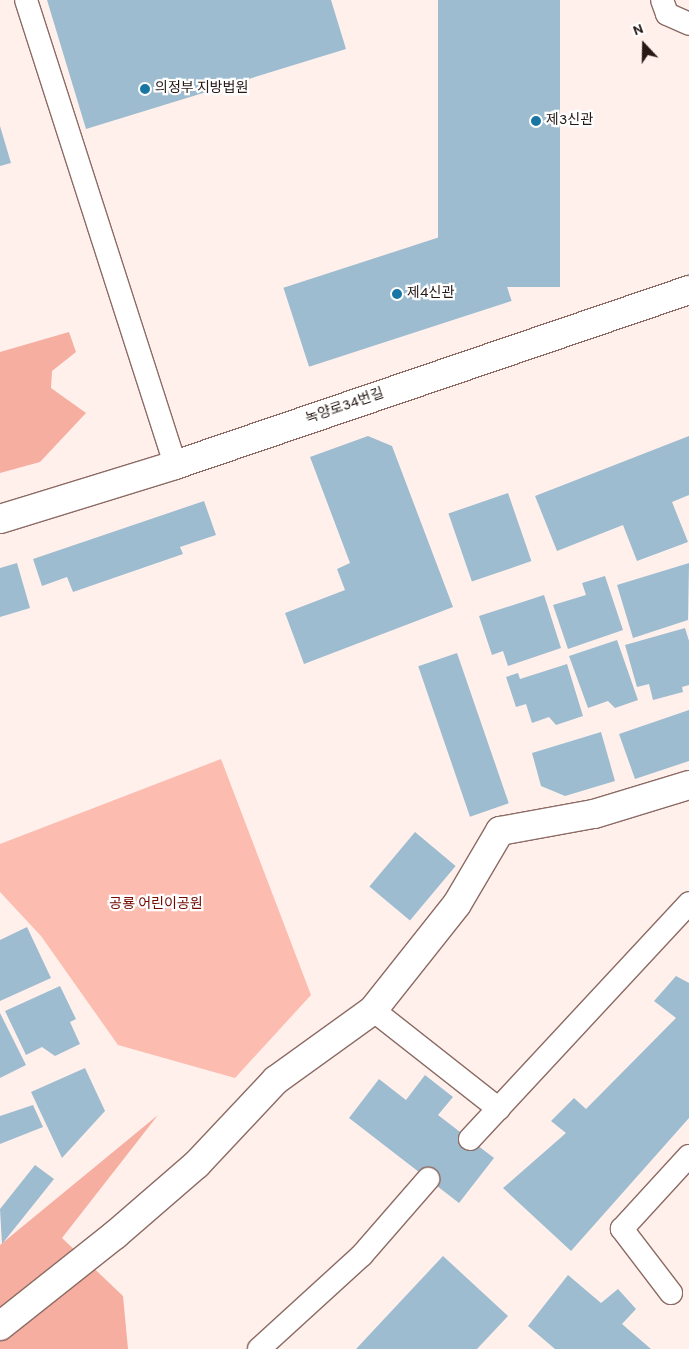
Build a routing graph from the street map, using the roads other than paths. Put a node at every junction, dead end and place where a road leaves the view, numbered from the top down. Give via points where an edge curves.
1 (26, 0) edge
2 (662, 0) edge
3 (689, 24) edge
4 (687, 296) edge
5 (175, 465) junction
6 (0, 519) edge
7 (689, 785) edge
8 (689, 903) edge
9 (373, 1010) junction
10 (499, 1109) junction
11 (470, 1139) dead end
12 (689, 1156) edge
13 (428, 1179) dead end
14 (671, 1293) dead end
15 (0, 1326) edge
16 (259, 1349) edge

1 - 5 lane
2 - 3 lane via 667,14
4 - 5 street, 녹양로34번길
5 - 6 street, 녹양로34번길
7 - 9 street via 594,814 500,831 456,904
8 - 10 lane
9 - 10 lane
9 - 15 street via 276,1080 197,1164 115,1235
10 - 11 lane
12 - 14 lane via 622,1229
13 - 16 lane via 362,1255

